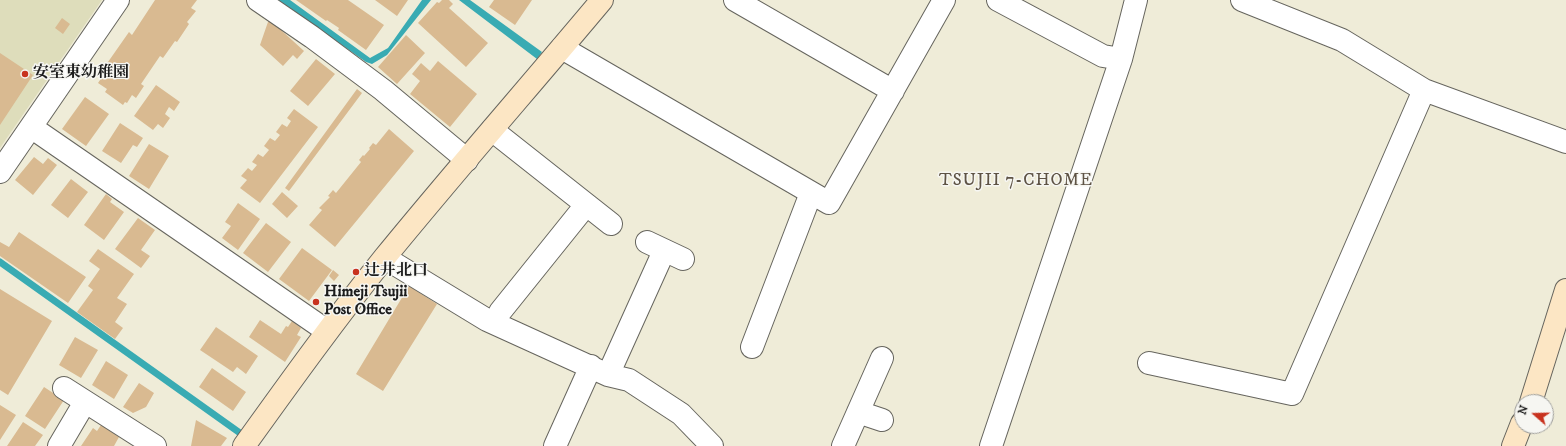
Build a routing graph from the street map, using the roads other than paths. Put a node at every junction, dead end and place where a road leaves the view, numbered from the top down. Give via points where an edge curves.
1 (118, 0) edge
2 (258, 0) edge
3 (602, 0) edge
4 (735, 0) edge
5 (944, 0) edge
6 (998, 0) edge
7 (1136, 0) edge
8 (1242, 0) edge
9 (562, 48) junction
10 (1121, 59) junction
11 (1424, 90) junction
12 (893, 91) junction
13 (31, 127) junction
14 (492, 130) junction
15 (1566, 142) edge
16 (467, 160) junction
17 (0, 172) edge
18 (811, 192) junction
19 (586, 205) junction
20 (611, 224) dead end
21 (665, 251) dead end
22 (385, 258) junction
23 (1566, 290) edge
24 (500, 312) dead end
25 (327, 332) junction
26 (752, 347) dead end
27 (882, 358) dead end
28 (1148, 363) dead end
29 (600, 371) junction
30 (64, 388) dead end
31 (1534, 394) edge
32 (85, 402) junction
33 (858, 412) junction
34 (882, 420) dead end
35 (1518, 434) edge
36 (59, 446) edge
37 (155, 446) edge
38 (244, 446) edge
39 (556, 446) edge
40 (712, 446) edge
41 (843, 446) edge
42 (990, 446) edge
43 (1513, 446) edge

1 - 13 street
2 - 16 street via 312,36 377,85
3 - 9 street
4 - 12 street
5 - 12 street
6 - 10 street via 1103,56
7 - 10 street
8 - 11 street via 1342,40
9 - 14 street
9 - 18 street
10 - 42 street
11 - 15 street
11 - 28 street via 1292,394
12 - 18 street via 829,203
13 - 17 street
13 - 25 street
14 - 16 street
14 - 19 street
16 - 22 street
18 - 26 street
19 - 20 street
19 - 24 street
21 - 29 street
22 - 25 street
22 - 29 street via 487,320
23 - 31 street
25 - 38 street
27 - 33 street
29 - 39 street
29 - 40 street via 629,380 681,414
30 - 32 street
32 - 36 street
32 - 37 street
33 - 34 street
33 - 41 street
35 - 43 street

